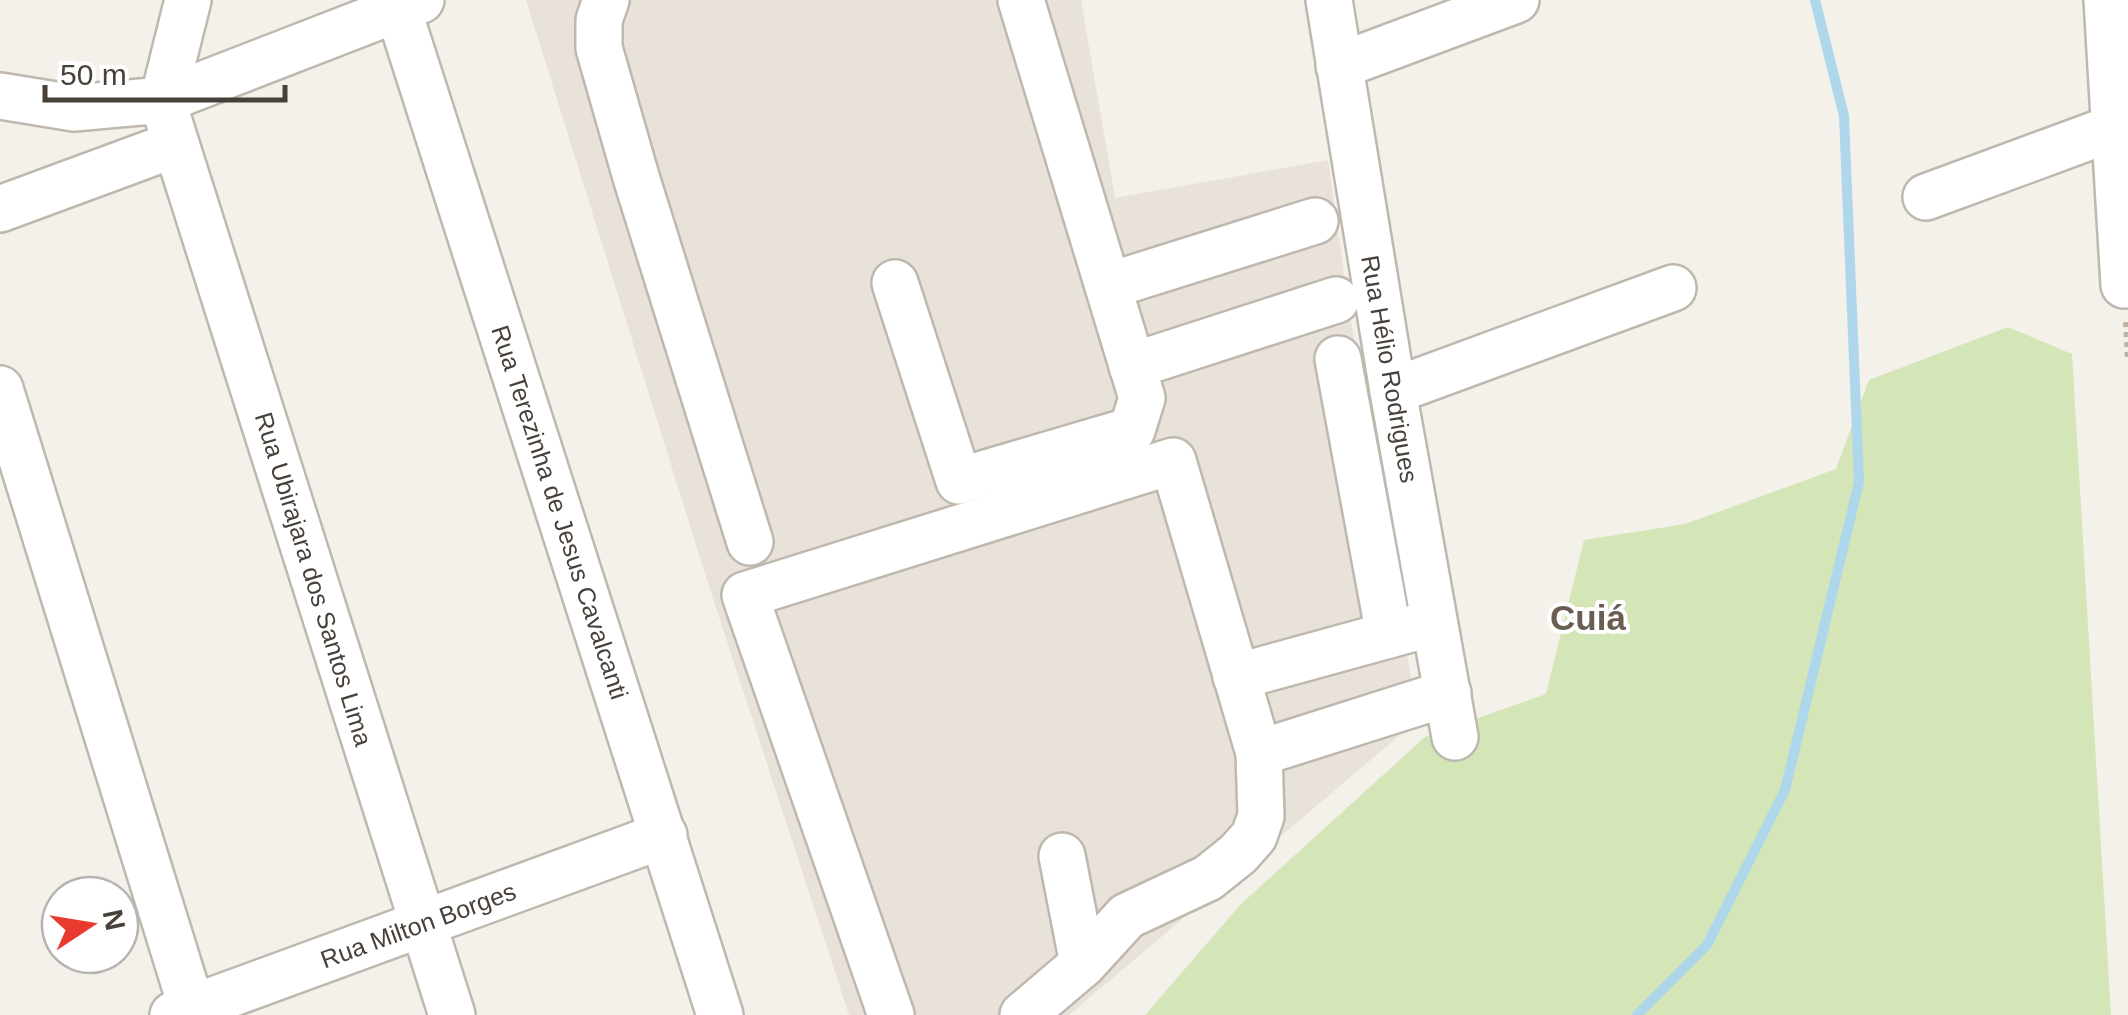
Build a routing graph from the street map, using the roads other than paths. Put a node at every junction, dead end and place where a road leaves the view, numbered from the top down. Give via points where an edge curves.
1 (188, 0) edge
2 (606, 0) edge
3 (1020, 0) edge
4 (1329, 0) edge
5 (1516, 0) edge
6 (2107, 0) edge
7 (410, 4) edge
8 (1339, 66) junction
9 (0, 96) edge
10 (163, 100) junction
11 (2116, 127) junction
12 (176, 144) junction
13 (1926, 197) dead end
14 (0, 208) edge
15 (1314, 220) dead end
16 (895, 283) dead end
17 (2126, 285) edge
18 (1108, 286) junction
19 (1673, 288) dead end
20 (1336, 300) dead end
21 (1338, 359) dead end
22 (1132, 366) junction
23 (0, 389) edge
24 (1392, 391) junction
25 (750, 542) dead end
26 (1435, 623) junction
27 (1388, 635) junction
28 (1236, 677) junction
29 (1448, 693) junction
30 (1455, 737) dead end
31 (1258, 753) junction
32 (664, 835) junction
33 (1062, 856) dead end
34 (422, 924) junction
35 (1084, 964) junction
36 (186, 1013) edge
37 (452, 1015) edge
38 (720, 1015) edge
39 (891, 1015) edge
40 (1022, 1015) edge

1 - 10 street
2 - 25 street via 599,48
3 - 18 street
4 - 8 street, Rua Hélio Rodrigues
5 - 8 street
6 - 11 street
7 - 10 street
7 - 32 street, Rua Terezinha de Jesus Cavalcanti
8 - 24 street, Rua Hélio Rodrigues
9 - 10 street via 74,108
10 - 12 street, Rua Ubirajara dos Santos Lima
11 - 13 street
11 - 17 street
12 - 14 street
12 - 34 street, Rua Ubirajara dos Santos Lima
15 - 18 street
16 - 22 street via 958,481 1132,430 1142,398
18 - 22 street
19 - 24 street
20 - 22 street
21 - 27 street
23 - 36 street
24 - 26 street, Rua Hélio Rodrigues
26 - 27 street
26 - 29 street, Rua Hélio Rodrigues
27 - 28 street
28 - 31 street
28 - 39 street via 1173,462 744,595
29 - 30 street, Rua Hélio Rodrigues
29 - 31 street
31 - 35 street via 1261,816 1254,836 1208,878 1127,916
32 - 34 street, Rua Milton Borges
32 - 38 street, Rua Terezinha de Jesus Cavalcanti
33 - 35 street
34 - 36 street, Rua Milton Borges
34 - 37 street, Rua Ubirajara dos Santos Lima
35 - 40 street

